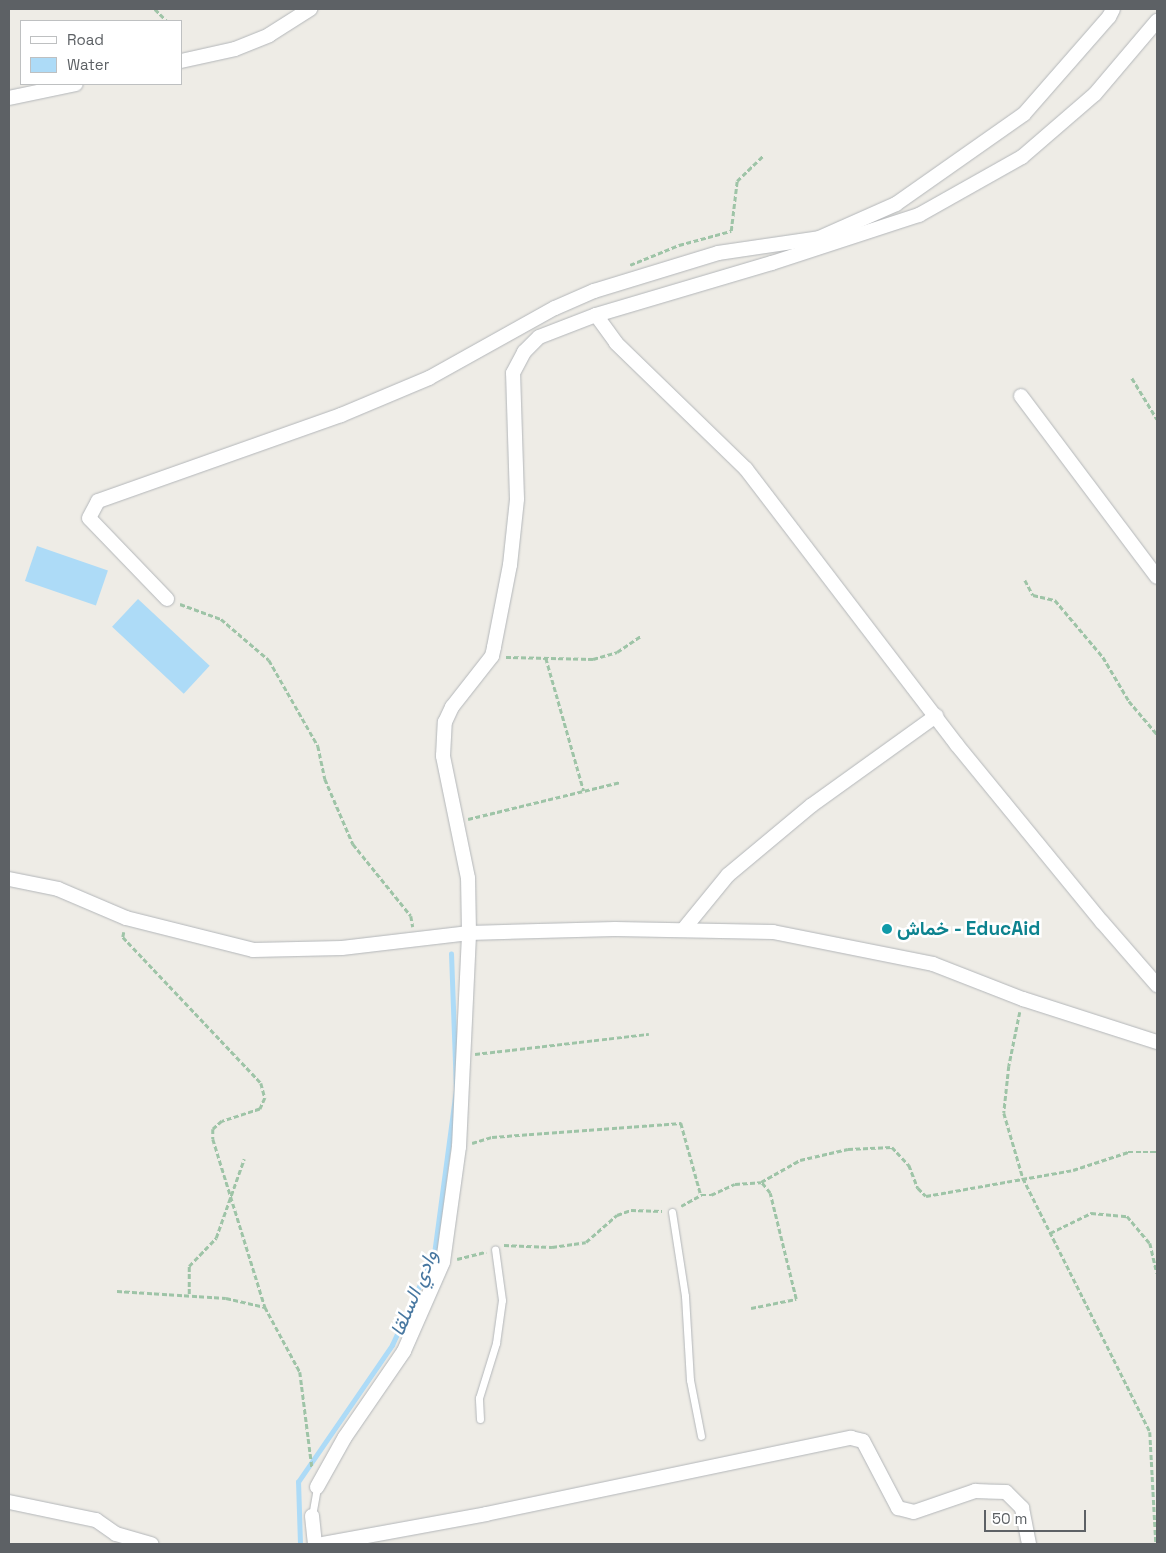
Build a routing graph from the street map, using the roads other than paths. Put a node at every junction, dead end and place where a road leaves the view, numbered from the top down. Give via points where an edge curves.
1 (310, 9) edge
2 (1113, 9) edge
3 (1157, 21) edge
4 (182, 61) edge
5 (71, 85) edge
6 (9, 98) edge
7 (596, 315) junction
8 (1021, 396) dead end
9 (1157, 577) edge
10 (167, 599) road end
11 (936, 716) junction
12 (9, 879) edge
13 (683, 930) junction
14 (469, 933) junction
15 (1157, 984) edge
16 (1157, 1042) edge
17 (672, 1212) road end
18 (495, 1249) road end
19 (480, 1418) dead end
20 (701, 1436) dead end
21 (317, 1487) joint
22 (9, 1502) edge
23 (312, 1516) joint
24 (152, 1544) edge
25 (315, 1544) edge
26 (323, 1544) edge
27 (1029, 1544) edge

1 - 4 street via 270,36 235,49
2 - 10 street via 1110,18 1024,114 896,204 819,238 718,253 594,291 546,312 429,378 322,422 98,501 90,518
3 - 7 street via 1095,94 1022,157 919,215 772,264
5 - 6 street
7 - 11 street via 616,344 746,469
7 - 14 street via 539,337 524,352 513,373 517,499 510,565 492,656 452,707 445,722 443,756 468,878
8 - 9 street
11 - 13 street via 812,806 728,875
11 - 15 street via 1102,922
12 - 14 street via 58,889 126,918 253,950 342,948
13 - 14 street
13 - 16 street via 773,932 933,964 1023,998
14 - 21 street via 459,1147 443,1262 404,1351 345,1437
17 - 20 lane via 685,1296 690,1380
18 - 19 lane via 502,1300 496,1343 479,1398
21 - 23 lane
22 - 24 street via 96,1520 116,1534
23 - 25 street
26 - 27 street via 486,1514 851,1438 863,1440 898,1508 914,1512 975,1491 1006,1492 1022,1508

